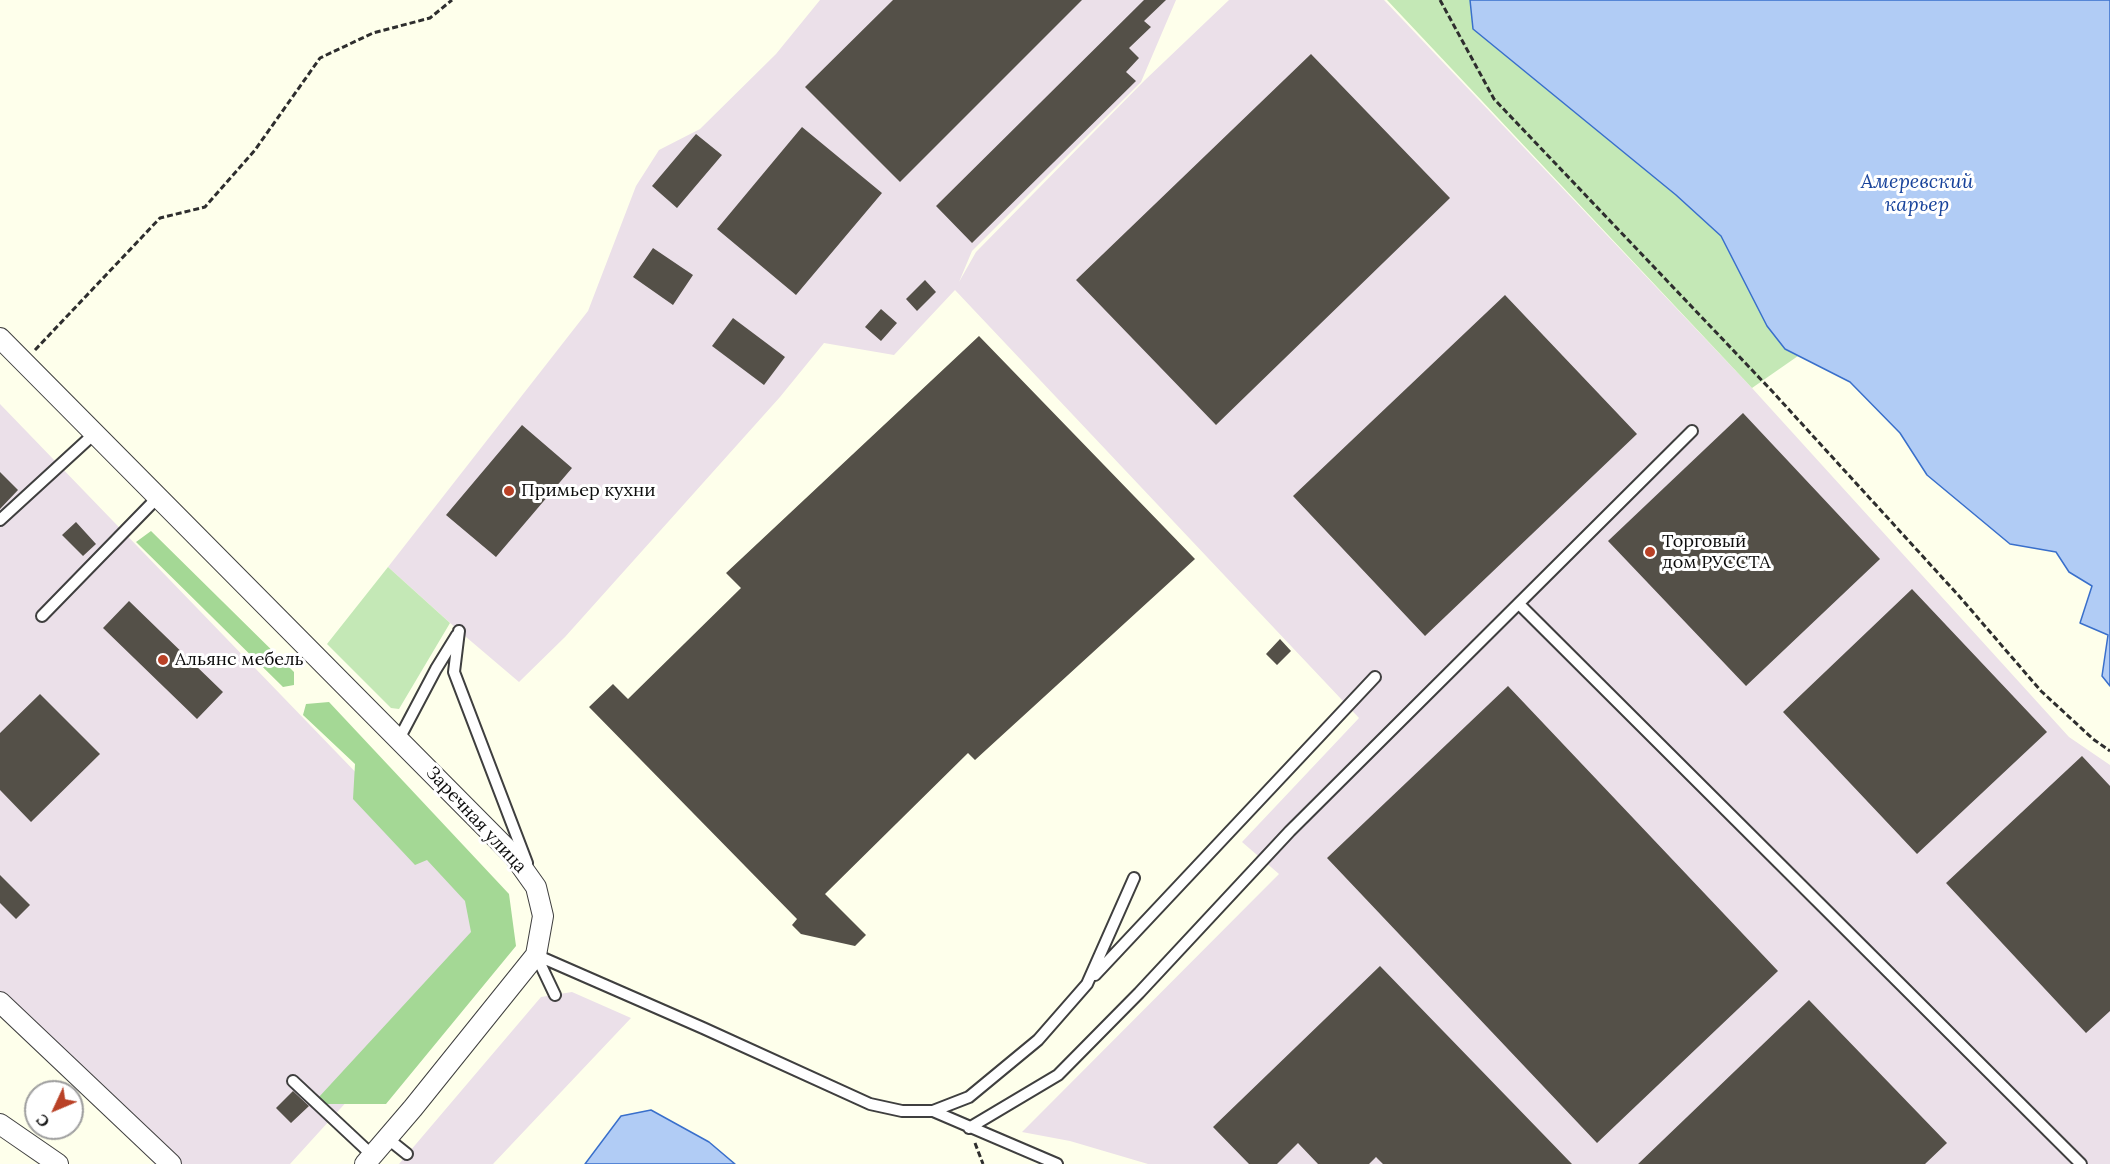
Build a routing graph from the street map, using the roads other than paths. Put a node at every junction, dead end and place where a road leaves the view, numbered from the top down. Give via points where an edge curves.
1 (0, 338) edge
2 (1692, 431) dead end
3 (95, 433) junction
4 (158, 497) junction
5 (0, 520) edge
6 (1519, 604) junction
7 (42, 616) dead end
8 (1375, 677) dead end
9 (399, 739) junction
10 (1134, 878) dead end
11 (537, 887) junction
12 (536, 955) junction
13 (1087, 984) junction
14 (555, 995) dead end
15 (0, 1002) edge
16 (293, 1081) dead end
17 (933, 1111) junction
18 (0, 1124) edge
19 (969, 1128) junction
20 (387, 1138) junction
21 (407, 1154) dead end
22 (368, 1160) edge
23 (58, 1164) edge
24 (171, 1164) edge
25 (1058, 1164) edge
26 (2081, 1164) edge

1 - 3 street, Заречная улица
2 - 6 lane
3 - 4 street, Заречная улица
3 - 5 lane
4 - 7 lane
4 - 9 street, Заречная улица
6 - 19 lane via 1290,831 1058,1075
6 - 26 lane
8 - 13 lane
9 - 11 street, Заречная улица via 514,856
9 - 11 lane via 459,632 454,672
10 - 13 lane
11 - 12 street, Заречная улица via 543,916
12 - 14 lane
12 - 17 lane via 870,1104 902,1111
12 - 20 street, Заречная улица
13 - 17 lane via 1038,1040 969,1097
15 - 24 street
16 - 22 lane
17 - 19 lane
18 - 23 street
19 - 25 lane
20 - 21 lane
20 - 22 street, Заречная улица

